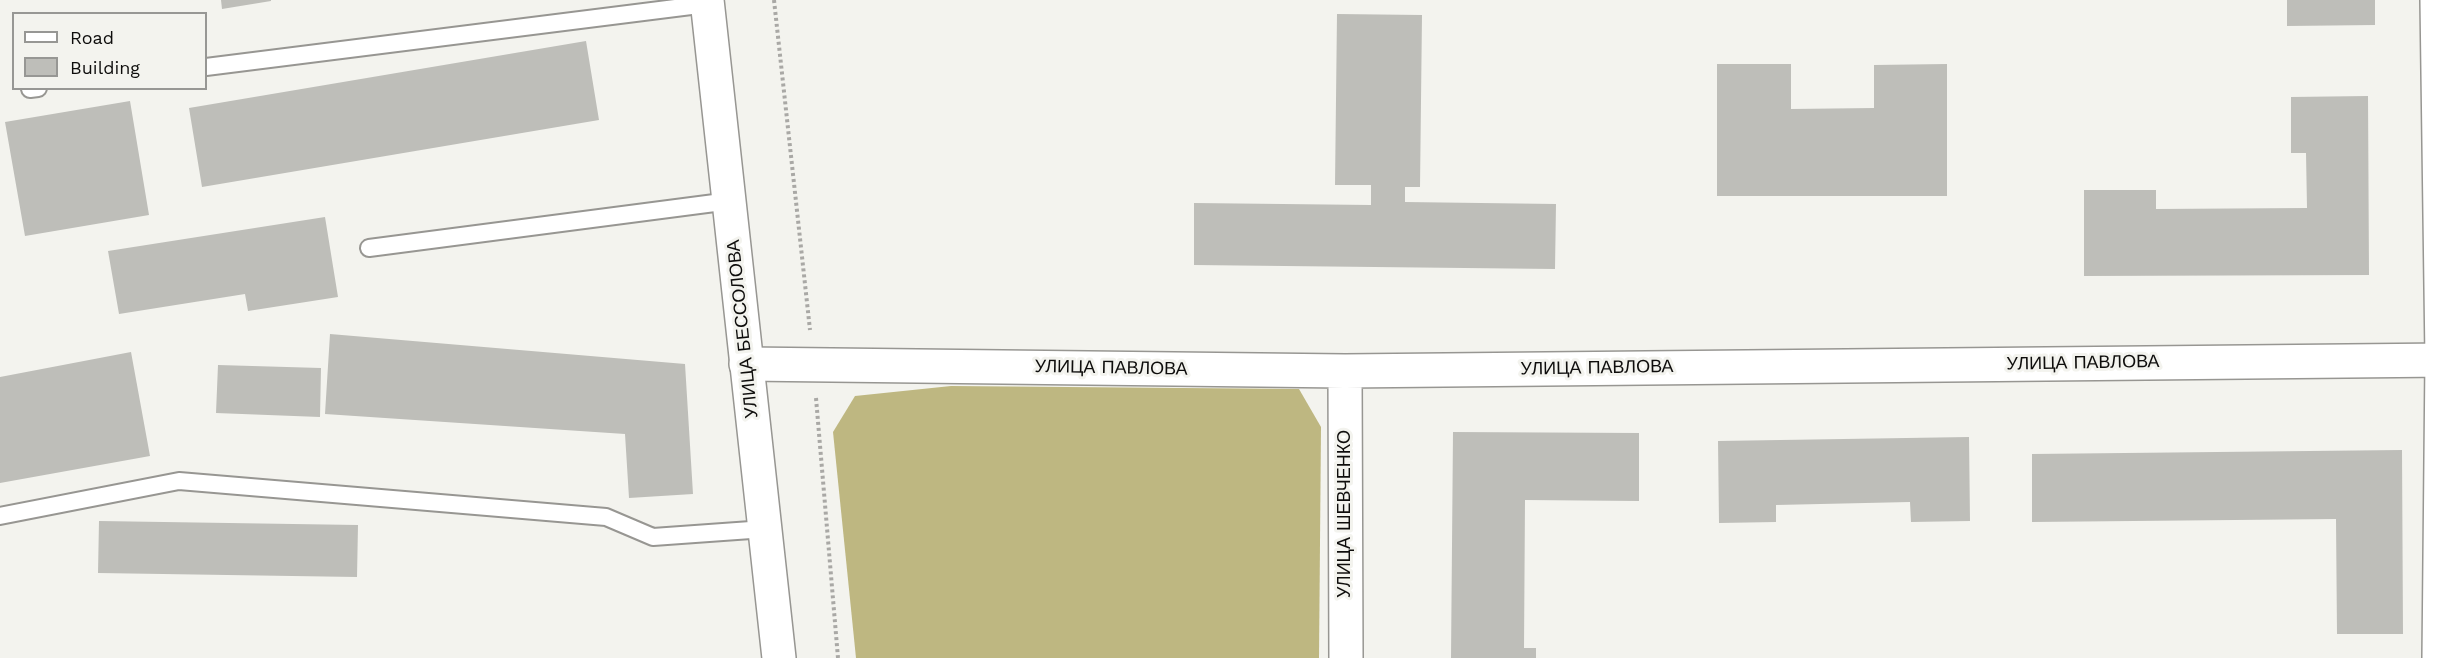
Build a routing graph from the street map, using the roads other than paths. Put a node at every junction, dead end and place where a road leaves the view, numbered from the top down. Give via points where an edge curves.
1 (2437, 0) edge
2 (707, 2) edge
3 (207, 67) edge
4 (730, 201) junction
5 (369, 248) dead end
6 (2444, 360) edge
7 (746, 364) junction
8 (1345, 371) junction
9 (0, 516) edge
10 (765, 529) junction
11 (779, 658) edge
12 (1346, 658) edge
13 (2439, 658) edge

1 - 6 street
2 - 3 lane
2 - 4 street, УЛИЦА БЕССОЛОВА
4 - 5 lane
4 - 7 street, УЛИЦА БЕССОЛОВА
6 - 8 street, УЛИЦА ПАВЛОВА
6 - 13 street
7 - 8 street, УЛИЦА ПАВЛОВА
7 - 10 street, УЛИЦА БЕССОЛОВА
8 - 12 street, УЛИЦА ШЕВЧЕНКО
9 - 10 lane via 178,481 606,517 653,537
10 - 11 street, УЛИЦА БЕССОЛОВА

